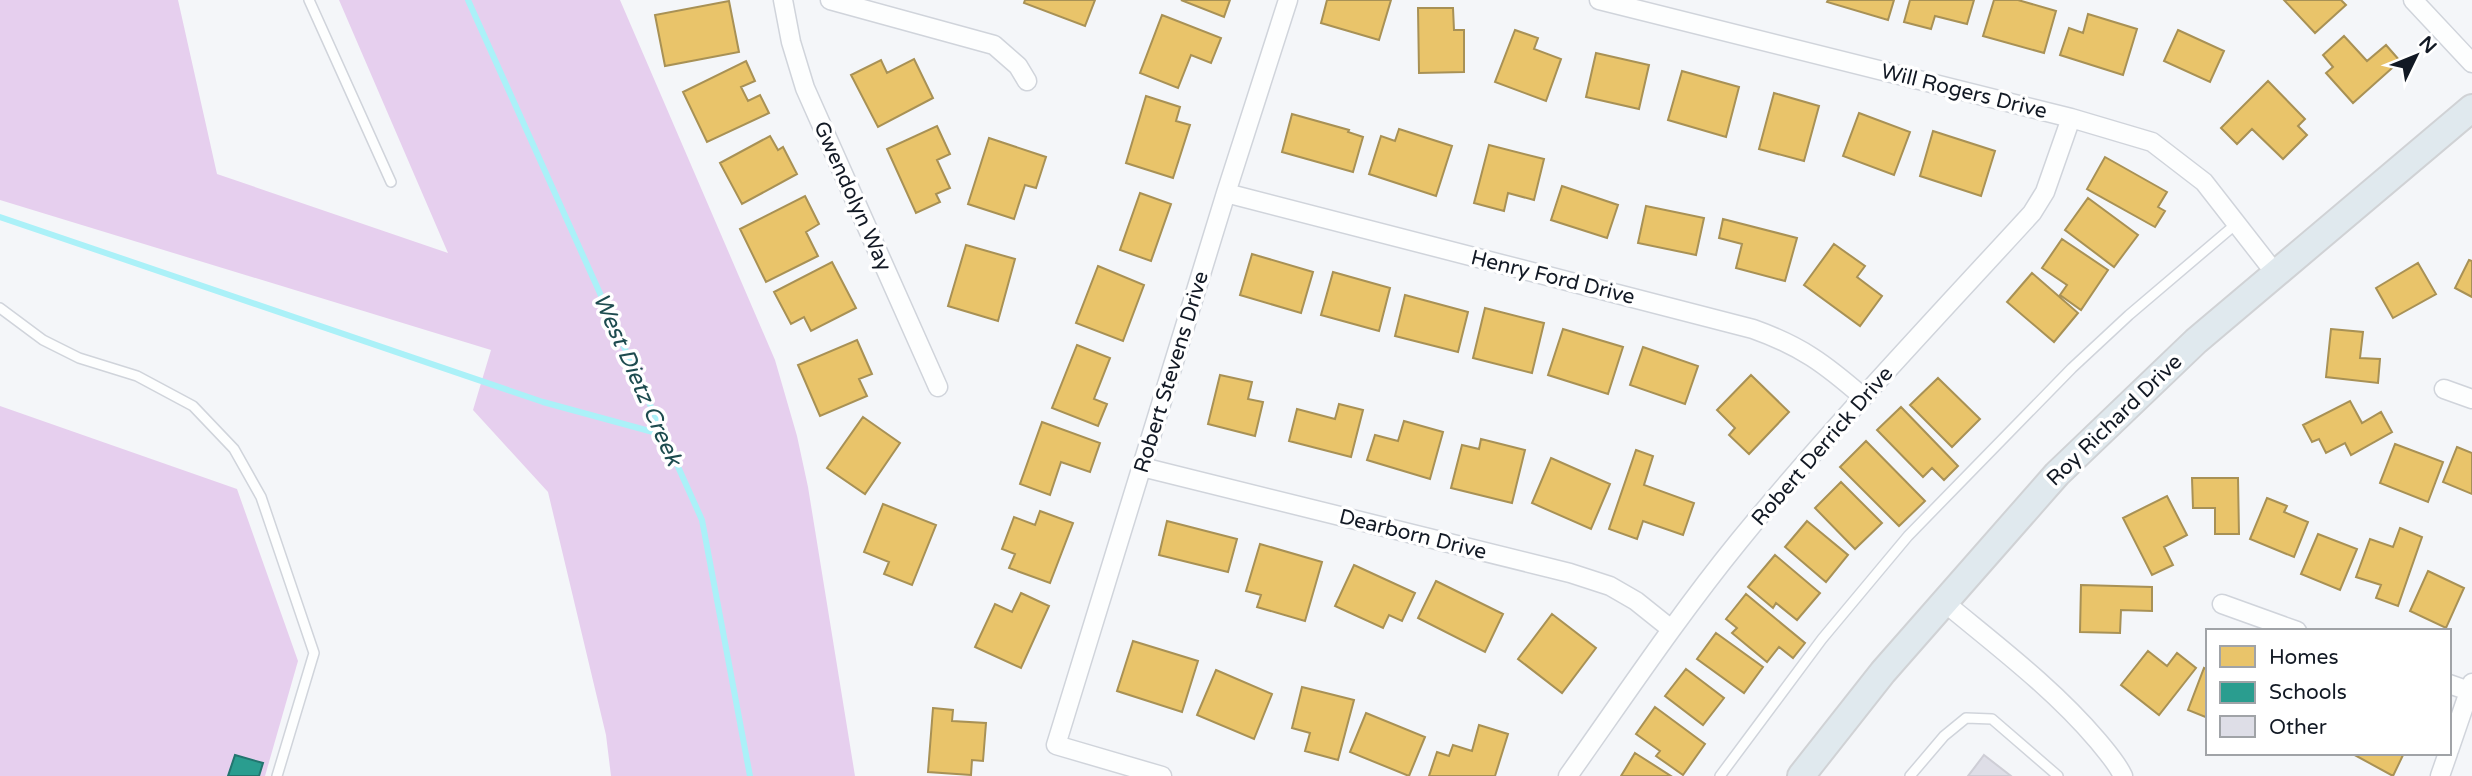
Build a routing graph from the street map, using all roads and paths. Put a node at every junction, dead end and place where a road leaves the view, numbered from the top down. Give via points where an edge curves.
1 (309, 0) edge
2 (783, 0) edge
3 (830, 0) edge
4 (1288, 0) edge
5 (1599, 0) edge
6 (2413, 0) edge
7 (2472, 63) edge
8 (1027, 81) dead end
9 (2472, 108) edge
10 (2071, 118) junction
11 (391, 182) dead end
12 (1226, 193) junction
13 (2236, 224) junction
14 (2275, 273) junction
15 (0, 308) edge
16 (938, 387) dead end
17 (2444, 389) dead end
18 (1864, 397) junction
19 (2472, 399) edge
20 (1142, 467) junction
21 (1944, 602) junction
22 (2222, 604) dead end
23 (1671, 629) junction
24 (2291, 629) edge
25 (2451, 684) edge
26 (2471, 687) edge
27 (2451, 746) edge
28 (2448, 755) edge
29 (277, 776) edge
30 (1162, 776) edge
31 (1568, 776) edge
32 (1720, 776) edge
33 (1801, 776) edge
34 (1910, 776) edge
35 (2058, 776) edge
36 (2123, 776) edge
37 (2440, 776) edge

1 - 11 lane
2 - 16 street, Gwendolyn Way via 805,88
3 - 8 street via 994,45 1018,66
4 - 12 street, Robert Stevens Drive
5 - 10 street, Will Rogers Drive
6 - 7 street
9 - 14 main road, Roy Richard Drive
10 - 13 street, Will Rogers Drive via 2152,142 2204,182
10 - 18 street, Robert Derrick Drive via 2045,192 2032,213
12 - 18 street, Henry Ford Drive via 1753,329 1810,354
12 - 20 street, Robert Stevens Drive
13 - 14 street, Will Rogers Drive
13 - 32 lane via 2073,368 1908,536 1822,639
14 - 21 main road, Roy Richard Drive via 2196,341 2057,474
15 - 29 lane via 43,340 79,358 137,376 193,406 234,449 261,496 314,653
17 - 19 street
18 - 23 street, Robert Derrick Drive via 1759,517
20 - 23 street, Dearborn Drive via 1570,573 1610,586
20 - 30 street, Robert Stevens Drive via 1056,745
21 - 33 main road, Roy Richard Drive
21 - 36 street via 2046,687 2082,722
22 - 24 street
23 - 31 street, Robert Derrick Drive
25 - 26 street
26 - 27 street
28 - 37 street
34 - 35 lane via 1966,718 1992,719

